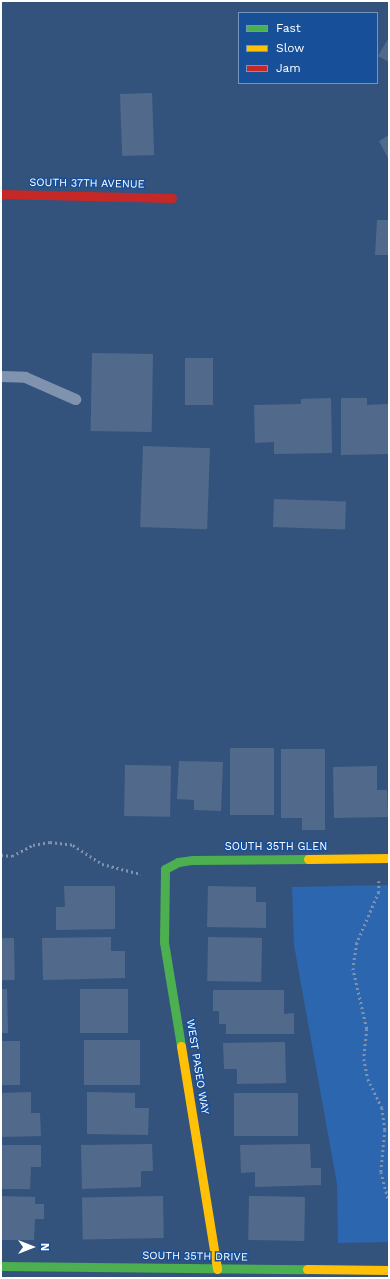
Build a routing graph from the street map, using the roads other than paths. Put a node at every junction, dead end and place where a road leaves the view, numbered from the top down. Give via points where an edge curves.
1 (1, 194) edge
2 (172, 198) dead end
3 (1, 376) edge
4 (75, 399) dead end
5 (385, 858) edge
6 (165, 869) joint
7 (1, 1266) edge
8 (217, 1269) junction
9 (389, 1270) edge

1 - 2 street, SOUTH 37TH AVENUE
3 - 4 lane via 25,377
5 - 6 street, SOUTH 35TH GLEN via 193,860 178,862
6 - 8 street, WEST PASEO WAY via 164,942
7 - 8 street, SOUTH 35TH DRIVE
8 - 9 street, SOUTH 35TH DRIVE

